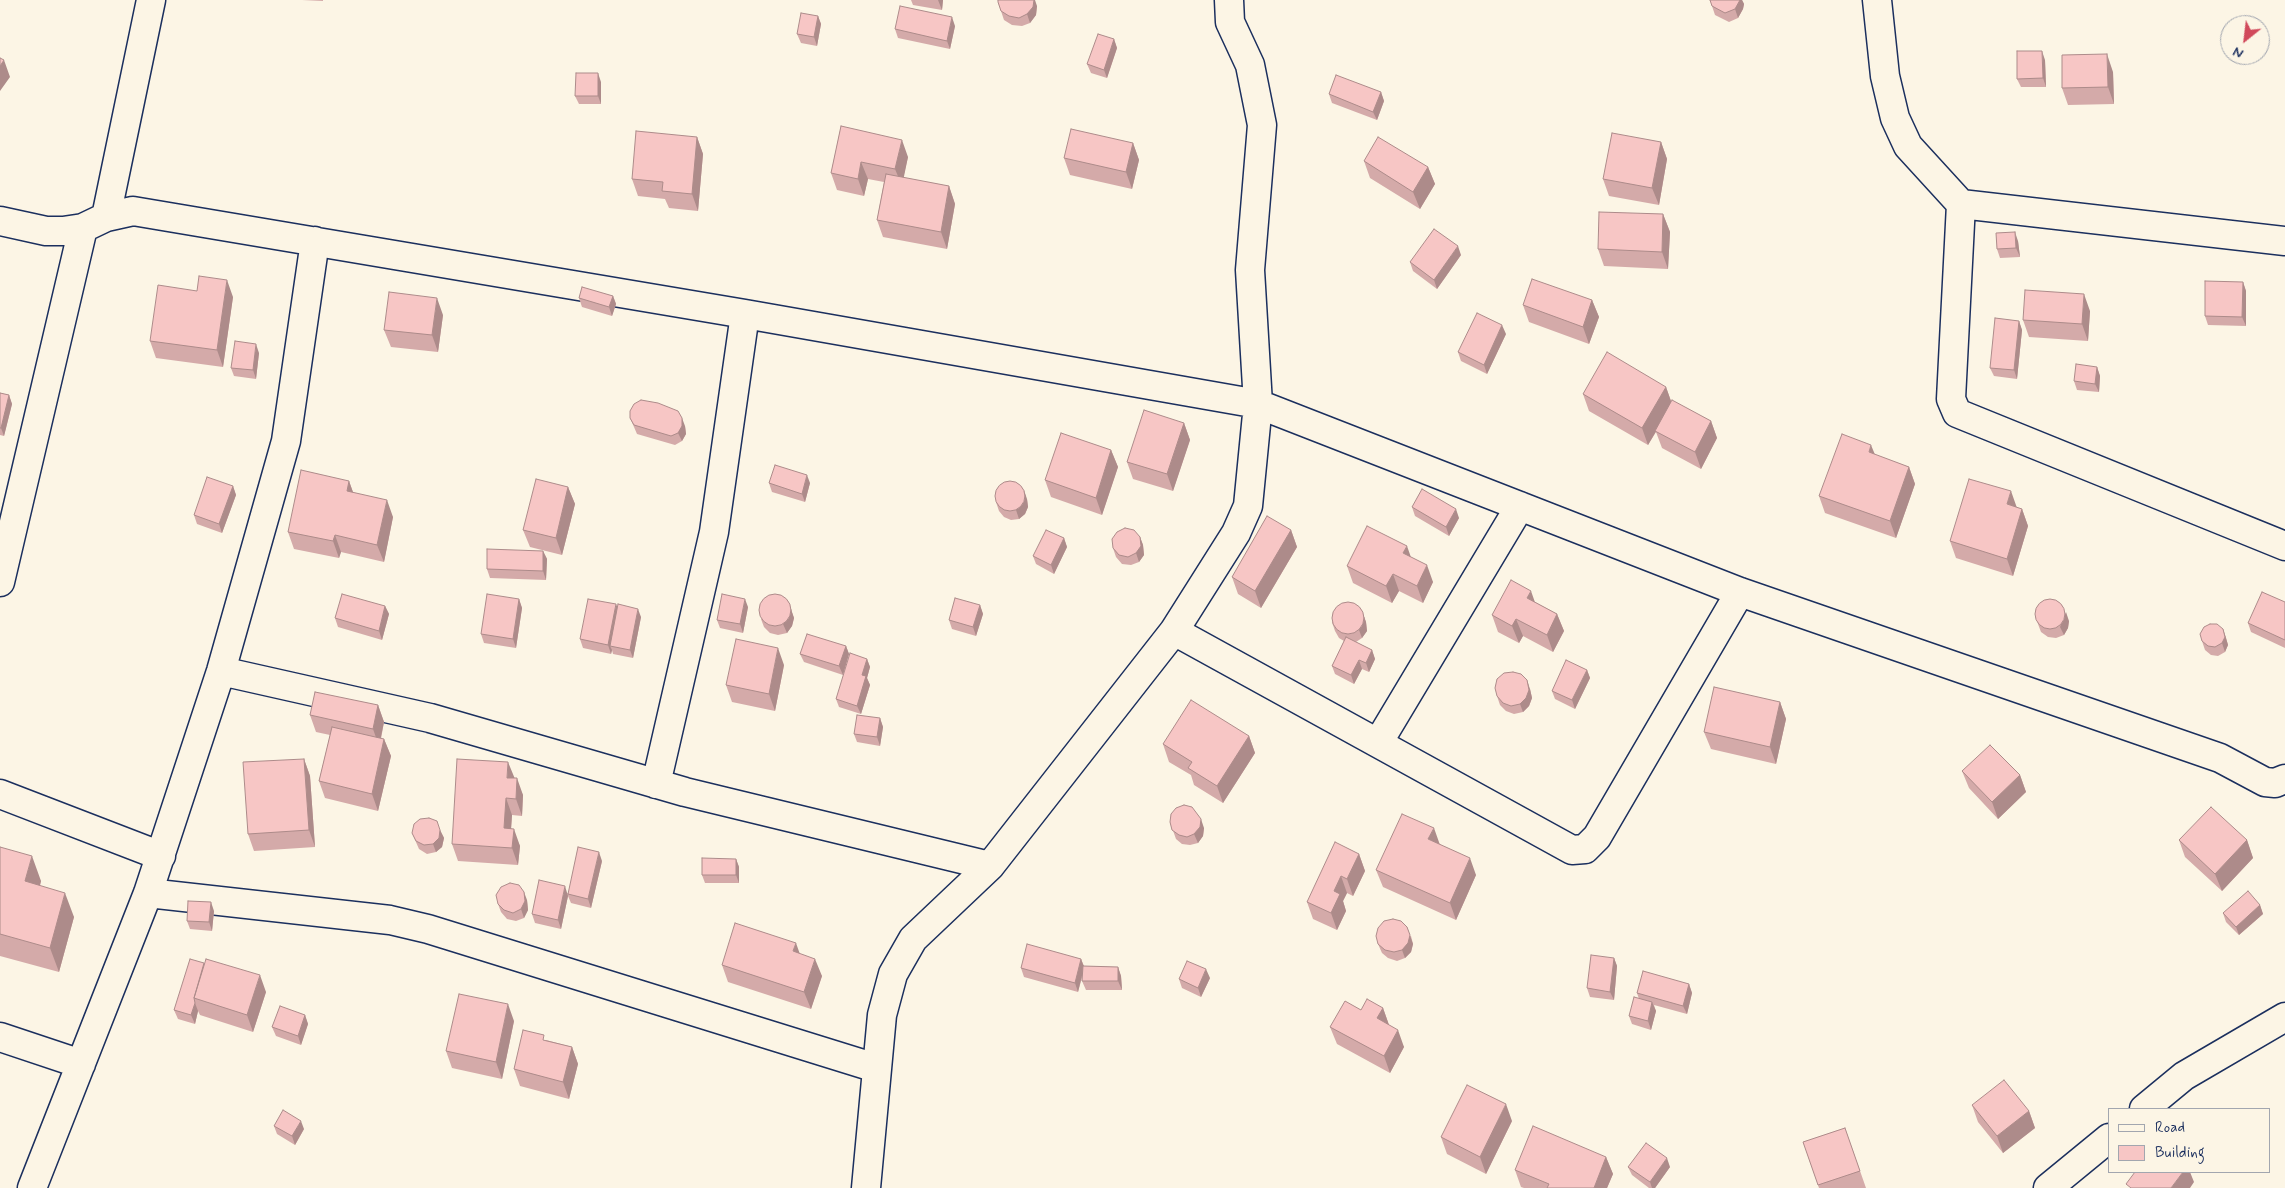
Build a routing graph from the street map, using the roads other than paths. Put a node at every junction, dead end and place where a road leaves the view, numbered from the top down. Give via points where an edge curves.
1 (151, 0) edge
2 (1229, 0) edge
3 (1876, 0) edge
4 (1961, 204) junction
5 (0, 221) edge
6 (95, 222) junction
7 (315, 241) junction
8 (2285, 241) edge
9 (745, 314) junction
10 (1258, 404) junction
11 (1520, 506) junction
12 (7, 511) edge
13 (2285, 546) edge
14 (0, 582) edge
15 (1740, 592) junction
16 (1174, 631) junction
17 (221, 672) junction
18 (1378, 743) junction
19 (2285, 779) edge
20 (656, 784) junction
21 (0, 794) edge
22 (161, 856) junction
23 (990, 866) junction
24 (148, 893) junction
25 (2285, 1017) edge
26 (0, 1037) edge
27 (81, 1064) junction
28 (876, 1068) junction
29 (2145, 1108) edge
30 (2108, 1139) edge
31 (32, 1188) edge
32 (866, 1188) edge
33 (2048, 1188) edge

1 - 6 street
2 - 10 street via 1230,22 1250,65 1262,125 1250,270
3 - 4 street via 1885,76 1894,118 1908,146
4 - 8 street
4 - 13 street via 1951,399 1957,412
5 - 6 street via 46,231 63,231
6 - 7 street via 133,211
6 - 12 street
7 - 9 street
7 - 17 street via 286,441
9 - 10 street
9 - 20 street via 714,532
10 - 11 street
10 - 16 street via 1248,506 1236,533
11 - 15 street
11 - 18 street
12 - 14 street
15 - 18 street via 1597,837 1585,849 1572,850
15 - 19 street via 2220,758 2265,782
16 - 18 street
16 - 23 street
17 - 20 street via 430,718
17 - 22 street
20 - 23 street
21 - 22 street
22 - 24 street
23 - 28 street via 913,939 893,974 882,1015
24 - 27 street
24 - 28 street via 390,920 428,929
25 - 29 street via 2184,1076
26 - 27 street
27 - 31 street
28 - 32 street
30 - 33 street

